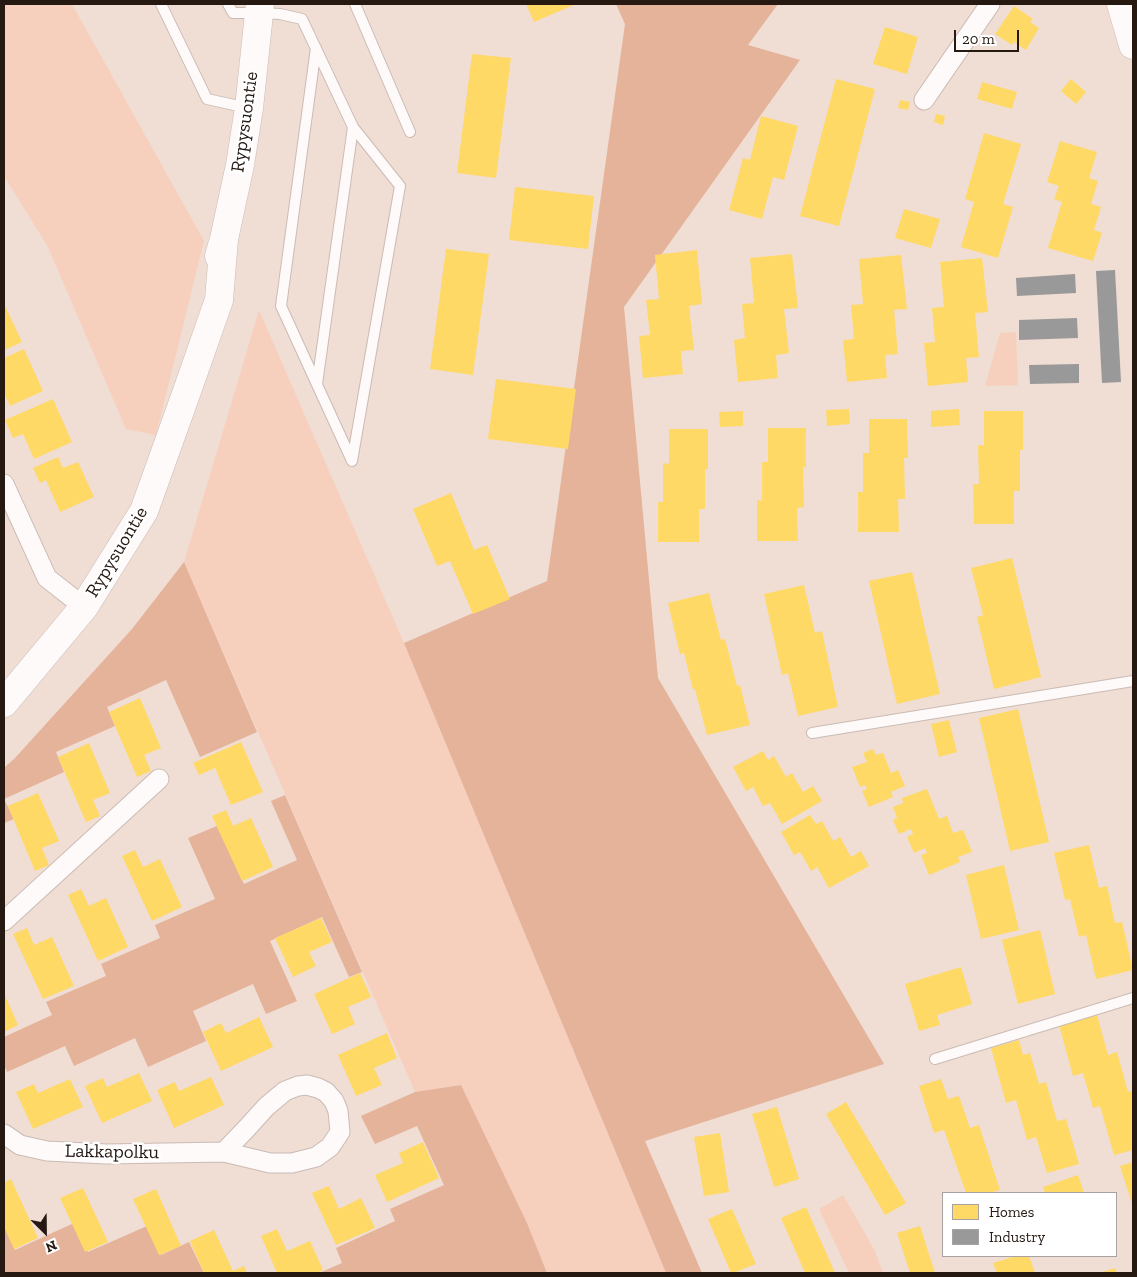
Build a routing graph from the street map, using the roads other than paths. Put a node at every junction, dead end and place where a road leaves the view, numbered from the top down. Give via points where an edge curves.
1 (161, 4) edge
2 (228, 4) edge
3 (355, 4) edge
4 (990, 4) edge
5 (1122, 4) edge
6 (260, 8) edge
7 (1133, 45) edge
8 (316, 48) junction
9 (924, 100) dead end
10 (249, 108) junction
11 (353, 127) junction
12 (410, 132) dead end
13 (317, 385) junction
14 (4, 484) edge
15 (84, 607) junction
16 (1133, 681) edge
17 (4, 703) edge
18 (812, 733) dead end
19 (159, 779) dead end
20 (4, 921) edge
21 (1133, 998) edge
22 (935, 1059) dead end
23 (4, 1134) edge
24 (224, 1152) junction

1 - 10 lane via 207,99
2 - 6 lane via 233,13
3 - 12 lane
4 - 9 street
5 - 7 street
6 - 8 lane via 302,19
6 - 10 street, Rypysuontie
8 - 11 lane
8 - 13 lane via 281,306
10 - 15 street, Rypysuontie via 224,238 206,296 201,350 144,511
11 - 13 lane
11 - 13 lane via 400,186 352,461
14 - 15 street via 47,578
15 - 17 street, Rypysuontie
16 - 18 lane
19 - 20 street
21 - 22 lane
23 - 24 street, Lakkapolku via 20,1145 47,1151 106,1154
24 - 24 street, Lakkapolku via 270,1163 292,1163 316,1157 330,1147 340,1132 338,1110 326,1092 318,1088 307,1084 286,1090

